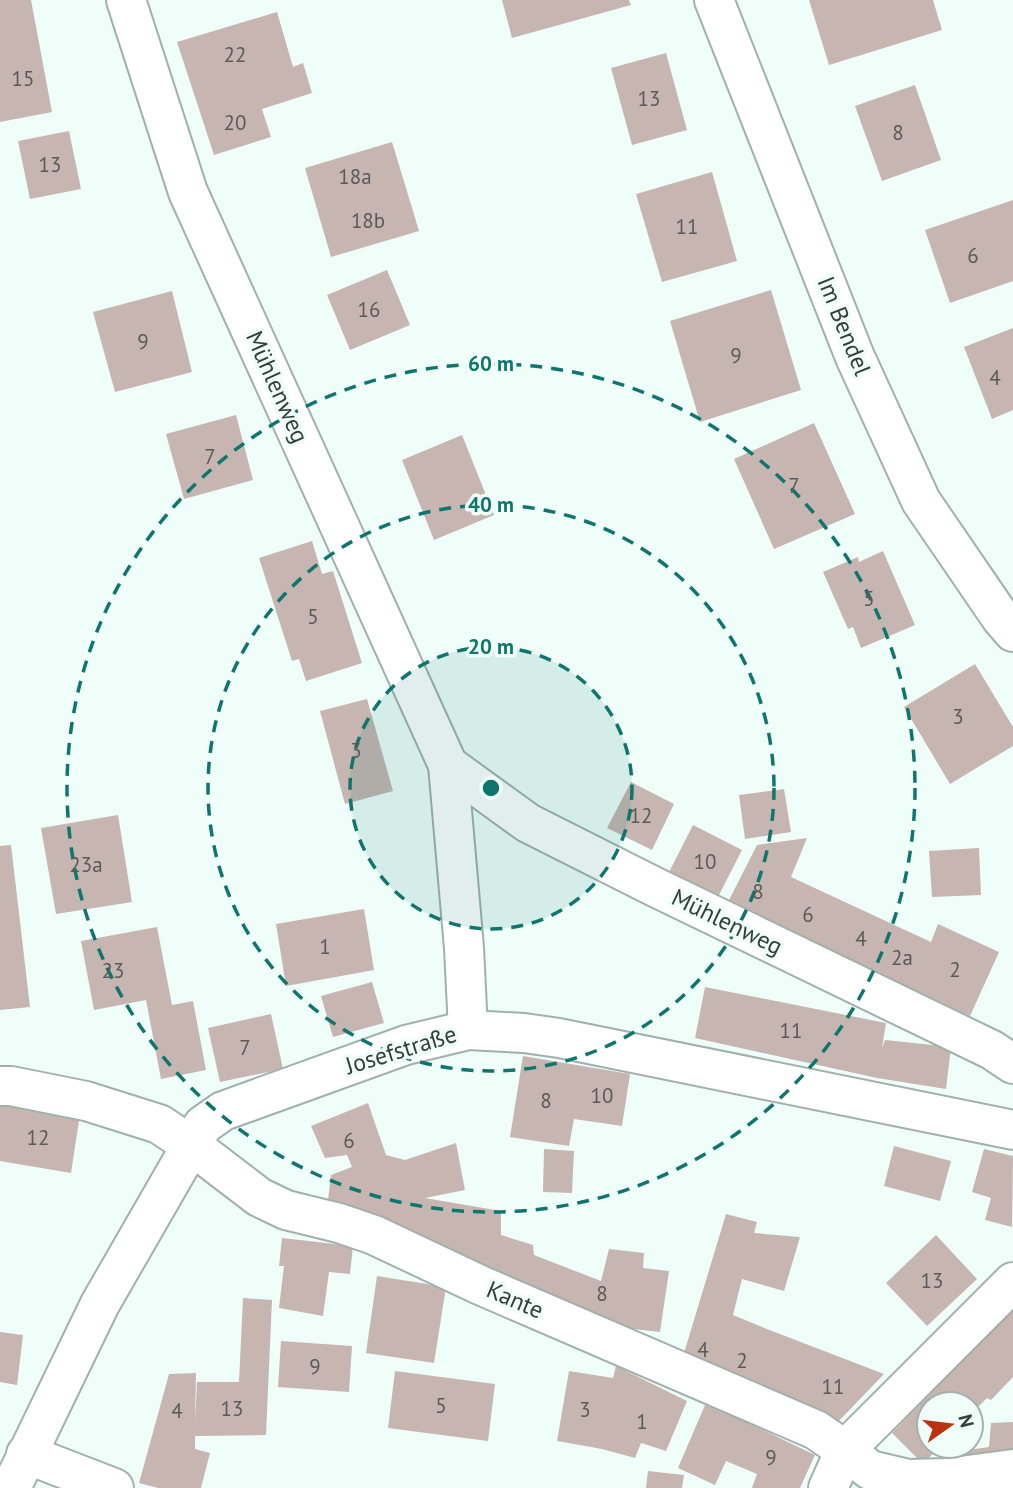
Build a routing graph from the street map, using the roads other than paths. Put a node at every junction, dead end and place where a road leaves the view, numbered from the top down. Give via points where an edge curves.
1 (126, 0) edge
2 (714, 0) edge
3 (1013, 632) edge
4 (449, 765) junction
5 (468, 1030) junction
6 (1013, 1064) edge
7 (0, 1086) edge
8 (1013, 1130) edge
9 (191, 1145) junction
10 (1013, 1282) edge
11 (845, 1450) junction
12 (26, 1454) junction
13 (1013, 1469) edge
14 (10, 1488) edge
15 (114, 1488) edge
16 (828, 1488) edge

1 - 4 street, Mühlenweg via 188,192
2 - 3 street, Im Bendel via 855,357 921,501
4 - 5 street, Mühlenweg
4 - 6 street, Mühlenweg via 528,823
5 - 8 street, Josefstraße via 559,1038
5 - 9 street, Josefstraße via 406,1045 223,1111 203,1125
7 - 9 street, Kante via 86,1101 159,1124
9 - 11 street, Kante via 259,1197 286,1210 374,1235 816,1430
9 - 12 street, Josefstraße via 100,1304
10 - 11 street
11 - 13 street, Kante via 870,1470 908,1479
11 - 16 street
12 - 14 street, Josefstraße
12 - 15 street

